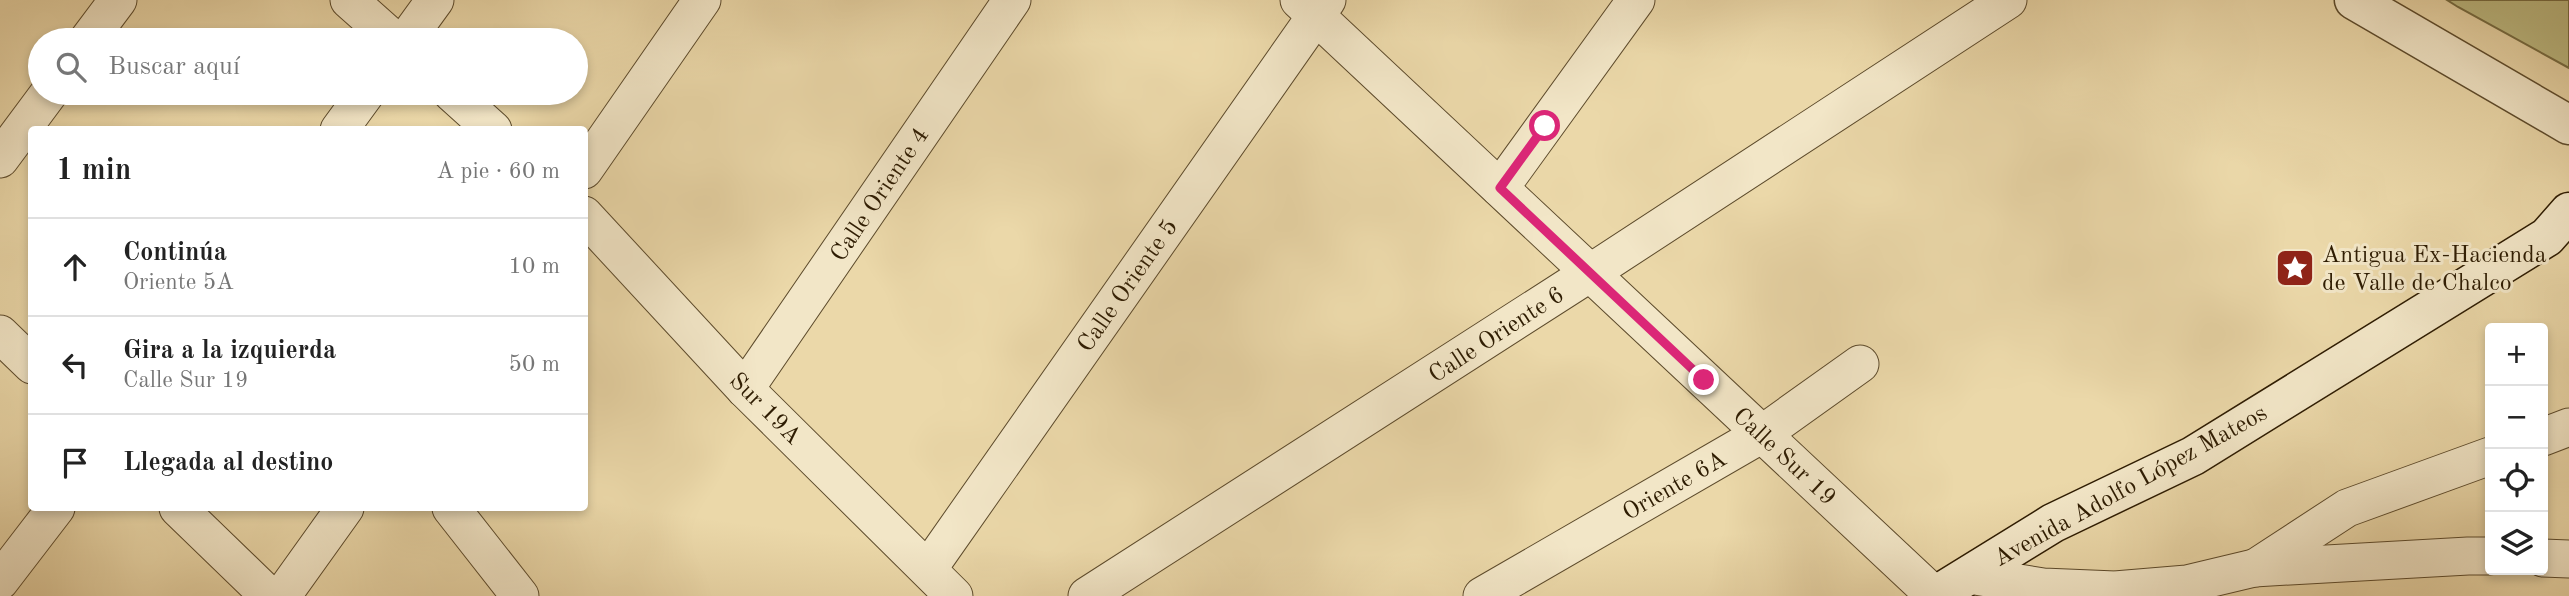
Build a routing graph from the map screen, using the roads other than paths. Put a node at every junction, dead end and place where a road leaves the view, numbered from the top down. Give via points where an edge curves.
1 (118, 0) edge
2 (349, 0) edge
3 (435, 0) edge
4 (702, 0) edge
5 (1012, 0) edge
6 (1636, 0) edge
7 (2008, 0) edge
8 (2354, 0) edge
9 (1314, 5) edge
10 (97, 28) edge
11 (380, 28) edge
12 (415, 28) edge
13 (40, 105) edge
14 (357, 105) edge
15 (465, 105) edge
16 (2569, 125) edge
17 (342, 126) edge
18 (489, 126) edge
19 (0, 159) edge
20 (588, 164) edge
21 (1500, 188) junction
22 (2569, 212) edge
23 (588, 219) edge
24 (1590, 273) junction
25 (0, 334) edge
26 (28, 361) edge
27 (1860, 365) dead end
28 (745, 389) junction
29 (2569, 427) edge
30 (1762, 434) junction
31 (2548, 435) edge
32 (2485, 458) edge
33 (54, 511) edge
34 (181, 511) edge
35 (343, 511) edge
36 (453, 511) edge
37 (2485, 556) edge
38 (2548, 558) edge
39 (2569, 559) edge
40 (2254, 568) junction
41 (928, 569) junction
42 (1969, 575) junction
43 (0, 581) edge
44 (2188, 590) edge
45 (269, 596) edge
46 (282, 596) edge
47 (520, 596) edge
48 (954, 596) edge
49 (1087, 596) edge
50 (1482, 596) edge
51 (1935, 596) edge

1 - 10 street
2 - 11 street
3 - 12 street
4 - 20 street
5 - 28 street, Calle Oriente 4
6 - 21 street
7 - 24 street, Calle Oriente 6
8 - 16 main road
9 - 21 street, Calle Sur 19
9 - 41 street, Calle Oriente 5
13 - 19 street
14 - 17 street
15 - 18 street
21 - 24 street, Calle Sur 19
22 - 42 main road, Avenida Adolfo López Mateos via 2547,236 2193,456 2053,523
23 - 28 street, Sur 19A
24 - 30 street, Calle Sur 19
24 - 49 street, Calle Oriente 6
25 - 26 street
27 - 30 street, Oriente 6A
28 - 41 street, Sur 19A
29 - 31 street
30 - 50 street, Oriente 6A
30 - 51 street, Calle Sur 19
32 - 40 street via 2347,508
33 - 43 street
34 - 45 street
35 - 46 street
36 - 47 street
37 - 40 street
38 - 39 street
40 - 44 street
41 - 48 street, Sur 19A
42 - 44 street via 2043,587
42 - 51 main road, Avenida Adolfo López Mateos

